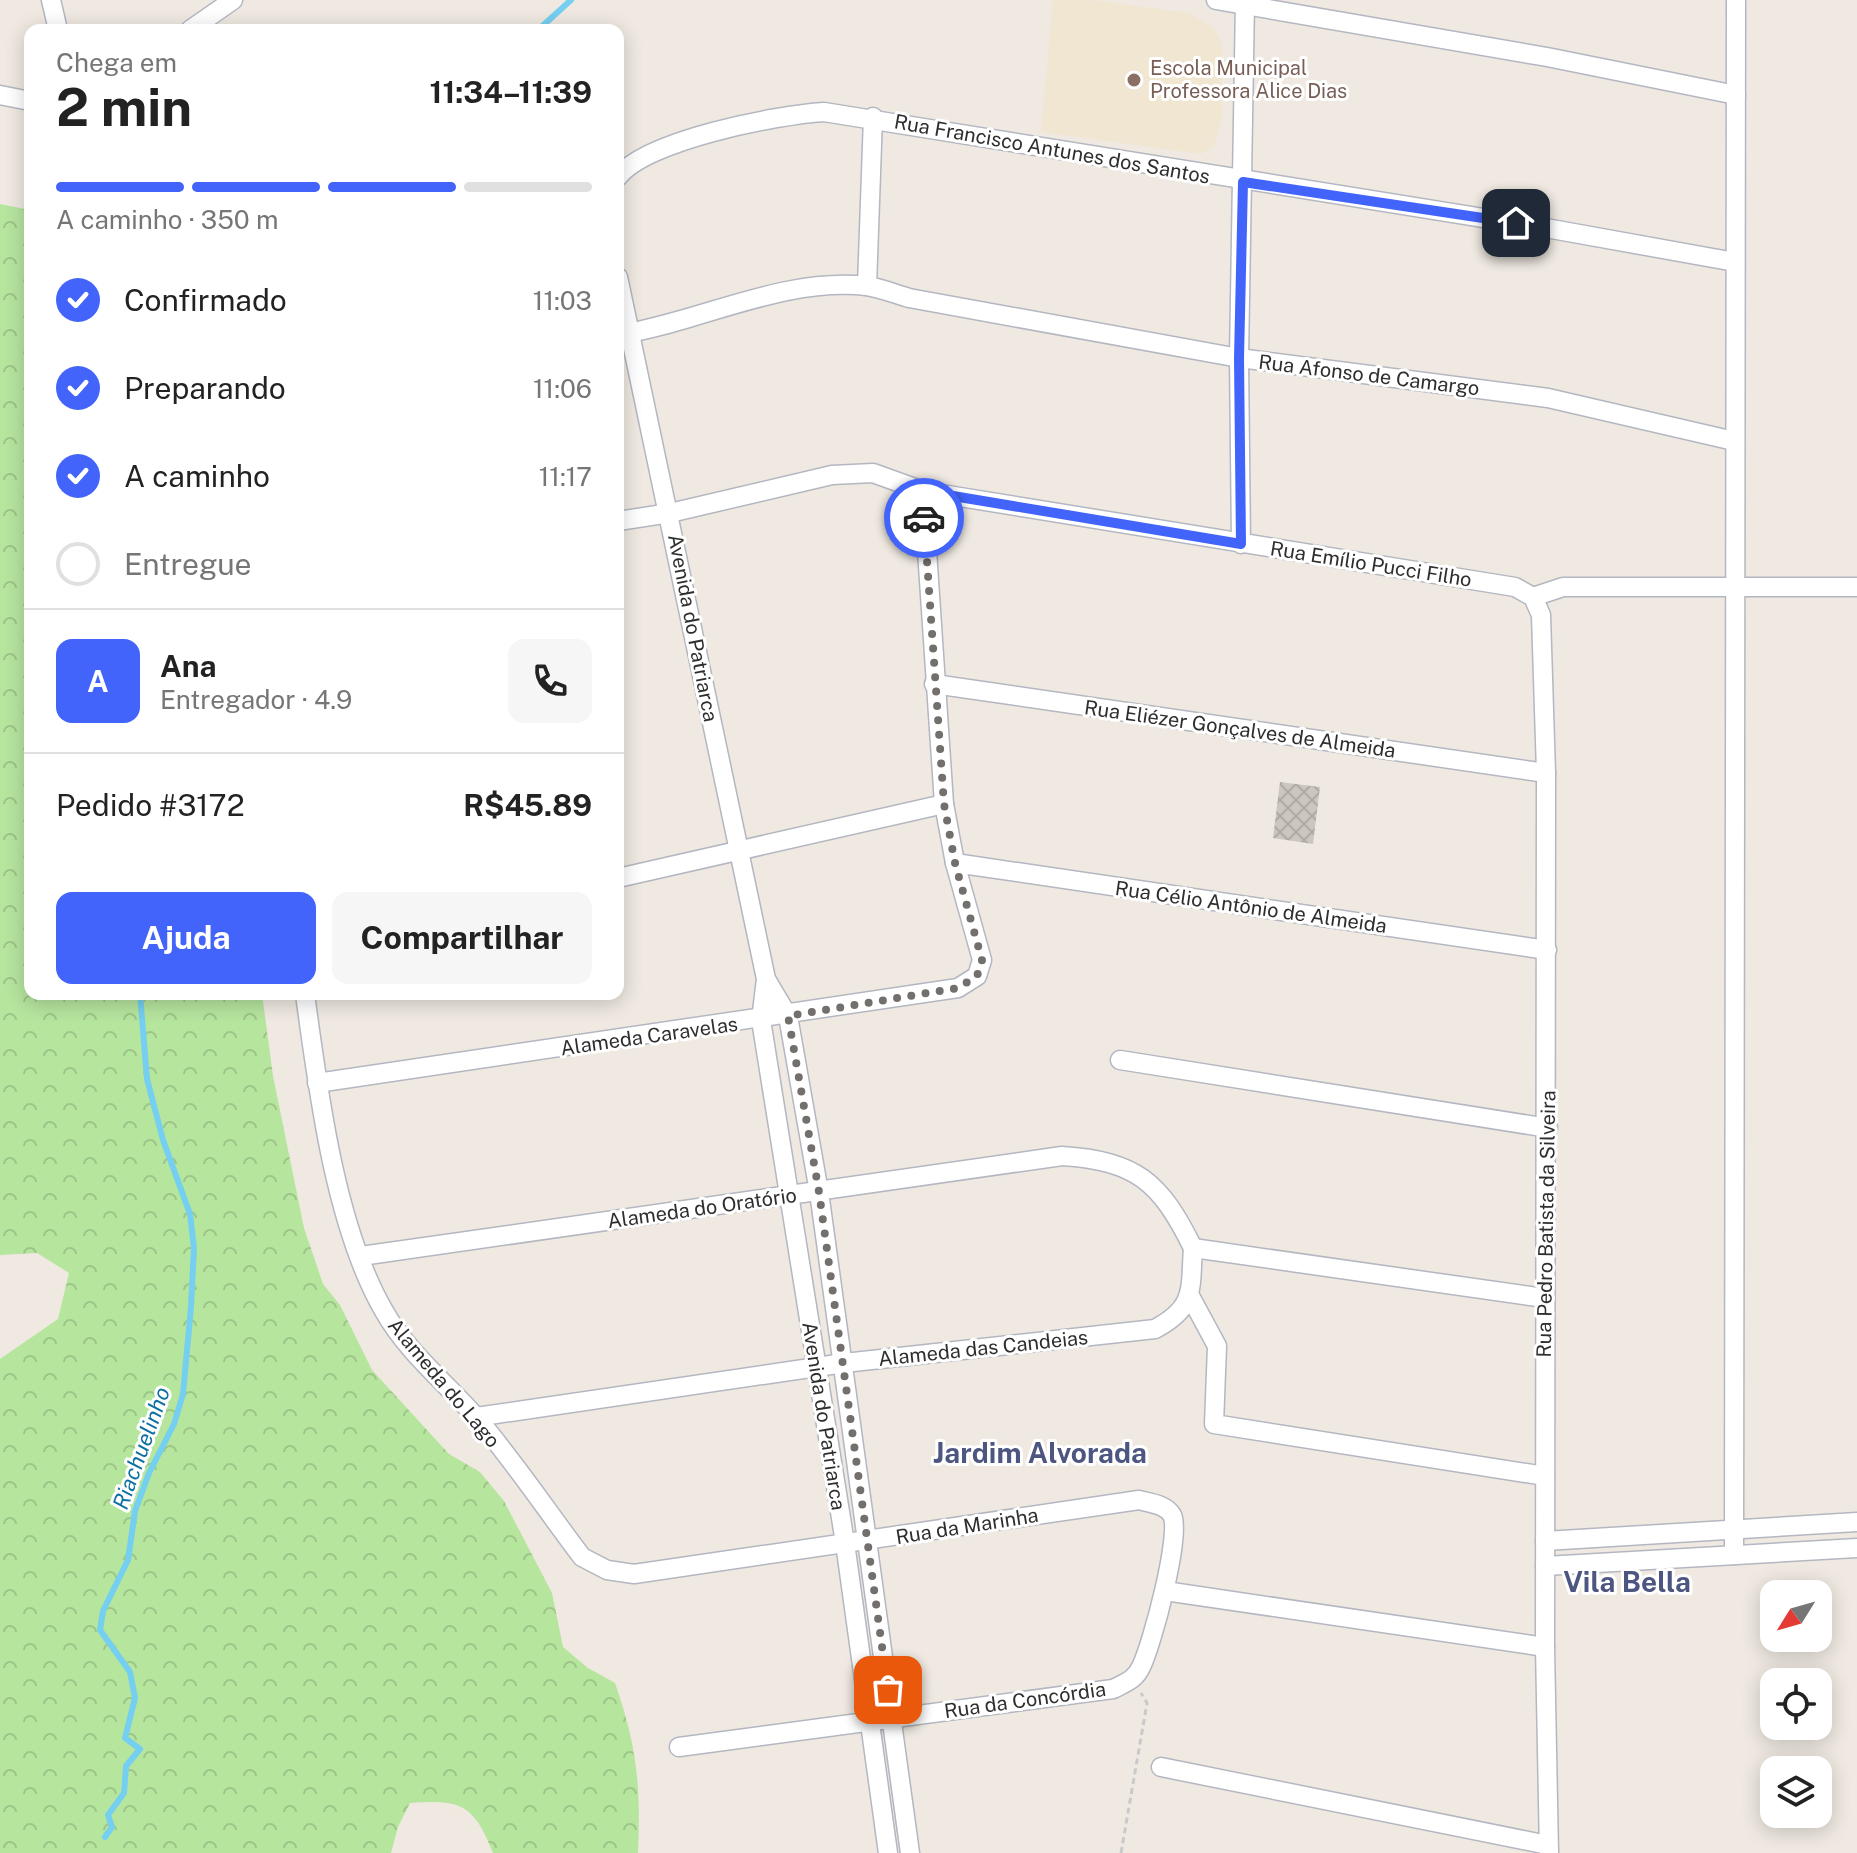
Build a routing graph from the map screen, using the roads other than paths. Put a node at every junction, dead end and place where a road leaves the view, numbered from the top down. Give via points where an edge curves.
1 (51, 0) edge
2 (233, 0) edge
3 (1216, 0) edge
4 (1736, 0) edge
5 (1245, 2) edge
6 (57, 24) edge
7 (199, 24) edge
8 (0, 95) edge
9 (1736, 95) junction
10 (24, 100) edge
11 (873, 117) junction
12 (624, 172) edge
13 (1243, 182) junction
14 (1735, 262) junction
15 (867, 286) junction
16 (624, 335) edge
17 (624, 339) edge
18 (1239, 358) junction
19 (1734, 441) junction
20 (923, 491) junction
21 (670, 513) junction
22 (624, 520) edge
23 (1241, 544) junction
24 (1857, 587) edge
25 (1734, 588) junction
26 (1533, 597) junction
27 (934, 684) junction
28 (1546, 773) junction
29 (944, 804) junction
30 (740, 851) junction
31 (955, 863) junction
32 (624, 877) edge
33 (1547, 950) junction
34 (766, 979) junction
35 (306, 1000) edge
36 (788, 1016) junction
37 (761, 1020) junction
38 (1120, 1060) dead end
39 (317, 1083) junction
40 (1548, 1128) junction
41 (819, 1192) junction
42 (791, 1196) junction
43 (1193, 1248) junction
44 (361, 1256) junction
45 (1190, 1296) junction
46 (1544, 1298) junction
47 (844, 1363) junction
48 (816, 1368) junction
49 (476, 1417) junction
50 (1545, 1476) junction
51 (1857, 1522) edge
52 (1734, 1529) junction
53 (868, 1541) junction
54 (1545, 1541) junction
55 (845, 1543) junction
56 (1857, 1548) edge
57 (1734, 1555) junction
58 (1545, 1566) junction
59 (634, 1574) joint
60 (1165, 1591) junction
61 (1545, 1647) junction
62 (892, 1720) junction
63 (870, 1723) junction
64 (679, 1747) dead end
65 (1161, 1767) dead end
66 (1548, 1849) edge
67 (888, 1853) edge
68 (910, 1853) edge

1 - 6 street
2 - 7 street
3 - 5 street
4 - 9 street
5 - 9 street
5 - 13 street
8 - 10 street
9 - 14 street
11 - 12 street, Rua Francisco Antunes dos Santos via 777,115 642,155
11 - 13 street, Rua Francisco Antunes dos Santos
11 - 15 street
13 - 14 street, Rua Francisco Antunes dos Santos
13 - 18 street
14 - 19 street
15 - 16 street, Rua Afonso de Camargo via 763,297
15 - 18 street, Rua Afonso de Camargo
17 - 21 street, Avenida do Patriarca
18 - 19 street, Rua Afonso de Camargo via 1548,398
18 - 23 street
19 - 25 street
20 - 21 street, Rua Emílio Pucci Filho via 873,473 832,475
20 - 23 street, Rua Emílio Pucci Filho
20 - 27 street
21 - 22 street, Rua Emílio Pucci Filho
21 - 30 street, Avenida do Patriarca
23 - 26 street, Rua Emílio Pucci Filho via 1515,587
24 - 25 street
25 - 26 street via 1563,587
25 - 52 street
26 - 28 street, Rua Pedro Batista da Silveira via 1541,615
27 - 28 street, Rua Eliézer Gonçalves de Almeida
27 - 29 street
28 - 33 street, Rua Pedro Batista da Silveira
29 - 30 street
29 - 31 street
30 - 32 street
30 - 34 street, Avenida do Patriarca
31 - 33 street, Rua Célio Antônio de Almeida
31 - 36 street, Alameda Caravelas via 982,960 977,976 958,988
33 - 40 street, Rua Pedro Batista da Silveira
34 - 36 street, Avenida do Patriarca
34 - 37 street, Avenida do Patriarca
35 - 39 street, Alameda do Lago
36 - 37 street, Alameda Caravelas
36 - 41 street, Avenida do Patriarca
37 - 39 street, Alameda Caravelas
37 - 42 street, Avenida do Patriarca
38 - 40 street
39 - 44 street, Alameda do Lago
40 - 46 street, Rua Pedro Batista da Silveira
41 - 42 street, Alameda do Oratório
41 - 43 street, Alameda do Oratório via 1062,1156 1104,1159 1147,1180 1176,1212
41 - 47 street, Avenida do Patriarca
42 - 44 street, Alameda do Oratório
42 - 48 street, Avenida do Patriarca
43 - 45 street
43 - 46 street
44 - 49 street, Alameda do Lago via 384,1311
45 - 47 street, Alameda das Candeias via 1178,1316 1155,1329
45 - 50 street via 1217,1346 1214,1424
46 - 50 street, Rua Pedro Batista da Silveira
47 - 48 street, Alameda das Candeias
47 - 53 street, Avenida do Patriarca
48 - 49 street, Alameda das Candeias
48 - 55 street, Avenida do Patriarca
49 - 59 street, Alameda do Lago via 582,1557 607,1570
50 - 54 street, Rua Pedro Batista da Silveira
51 - 52 street
52 - 54 street
52 - 57 street
53 - 55 street, Rua da Marinha
53 - 60 street, Rua da Marinha via 1139,1500 1162,1506 1175,1525
53 - 62 street, Avenida do Patriarca
54 - 58 street, Rua Pedro Batista da Silveira
55 - 59 street, Rua da Marinha
55 - 63 street, Avenida do Patriarca
56 - 57 street
57 - 58 street
58 - 61 street, Rua Pedro Batista da Silveira
60 - 61 street
60 - 62 street, Rua da Concórdia via 1141,1667 1132,1680 1113,1689
61 - 66 street, Rua Pedro Batista da Silveira
62 - 63 street, Rua da Concórdia
62 - 68 street, Avenida do Patriarca
63 - 64 street, Rua da Concórdia
63 - 67 street, Avenida do Patriarca
65 - 66 street

